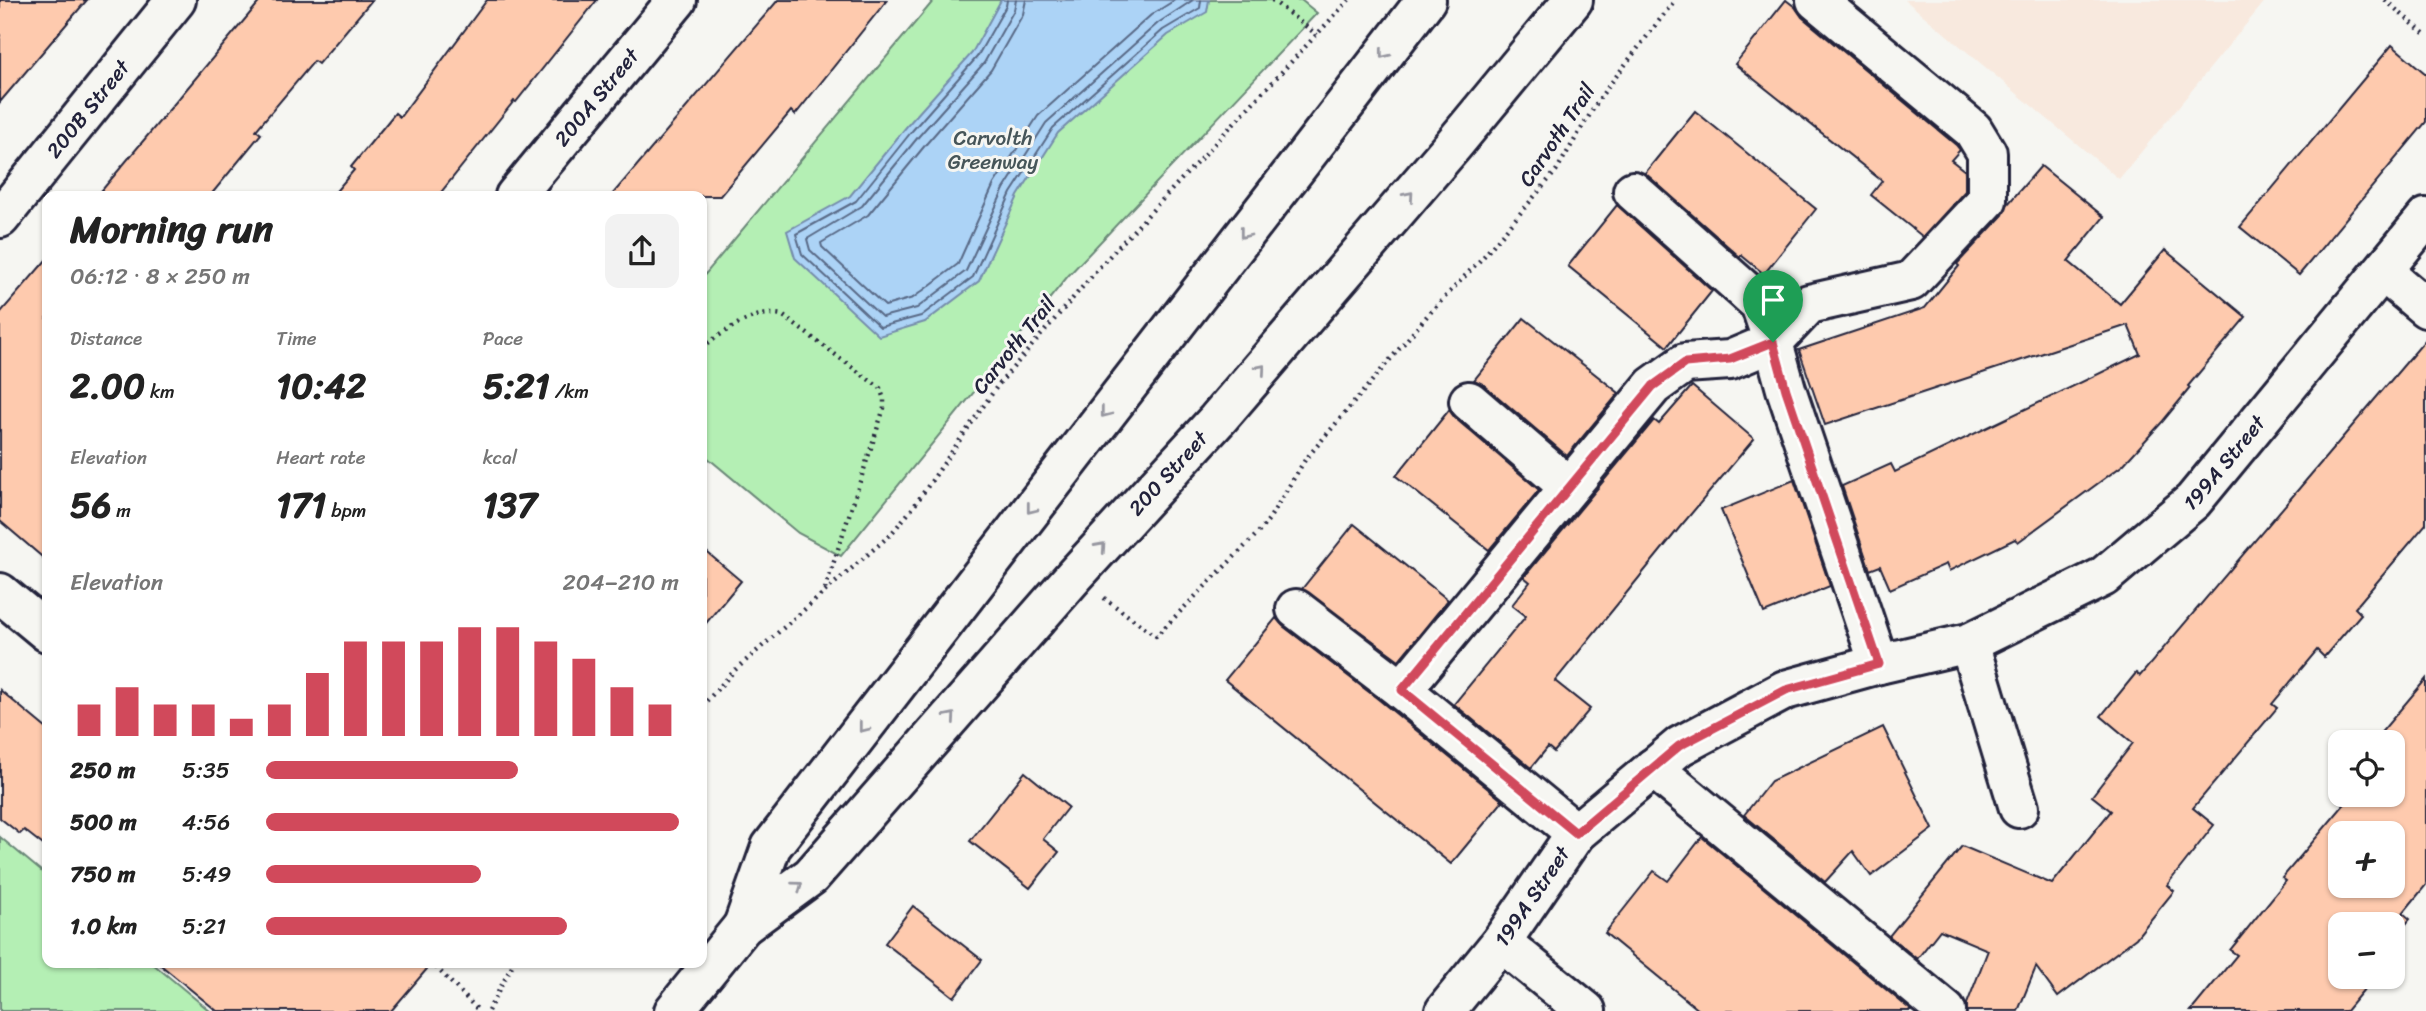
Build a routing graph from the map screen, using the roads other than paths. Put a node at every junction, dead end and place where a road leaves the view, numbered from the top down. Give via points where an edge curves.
1 (176, 0) edge
2 (677, 0) edge
3 (1426, 0) edge
4 (1573, 0) edge
5 (1816, 0) edge
6 (519, 191) edge
7 (1633, 191) dead end
8 (0, 218) edge
9 (2426, 218) edge
10 (2383, 272) junction
11 (2426, 308) edge
12 (1773, 342) junction
13 (1469, 401) dead end
14 (1569, 487) junction
15 (0, 593) edge
16 (1296, 609) dead end
17 (42, 628) edge
18 (1969, 643) junction
19 (1879, 664) junction
20 (1402, 690) junction
21 (1653, 768) junction
22 (2019, 808) dead end
23 (1576, 833) junction
24 (743, 926) junction
25 (1501, 942) junction
26 (674, 1011) edge
27 (1445, 1011) edge
28 (1586, 1011) edge
29 (1946, 1011) edge

1 - 8 main road, 200B Street
2 - 6 main road, 200A Street
3 -> 24 main road, 200 Street via 771,847
24 -> 4 main road, 200 Street via 811,876 1217,420
5 - 12 main road via 1973,130 1987,153 1987,200 1911,281 1809,304
7 - 12 main road via 1760,303
9 - 10 main road, 199A Street
10 - 11 main road
10 - 18 main road, 199A Street via 2193,502 2103,577
12 - 14 main road via 1730,359 1685,363 1653,386
12 - 19 main road
13 - 14 main road
14 - 20 main road
15 - 17 main road
16 - 20 main road
18 - 19 main road, 199A Street
18 - 22 main road
19 - 21 main road, 199A Street via 1786,690 1679,746
20 - 23 main road
21 - 23 main road, 199A Street
21 - 29 main road
23 - 25 main road, 199A Street
24 - 26 main road, 200 Street
25 - 27 main road, 199A Street
25 - 28 main road

